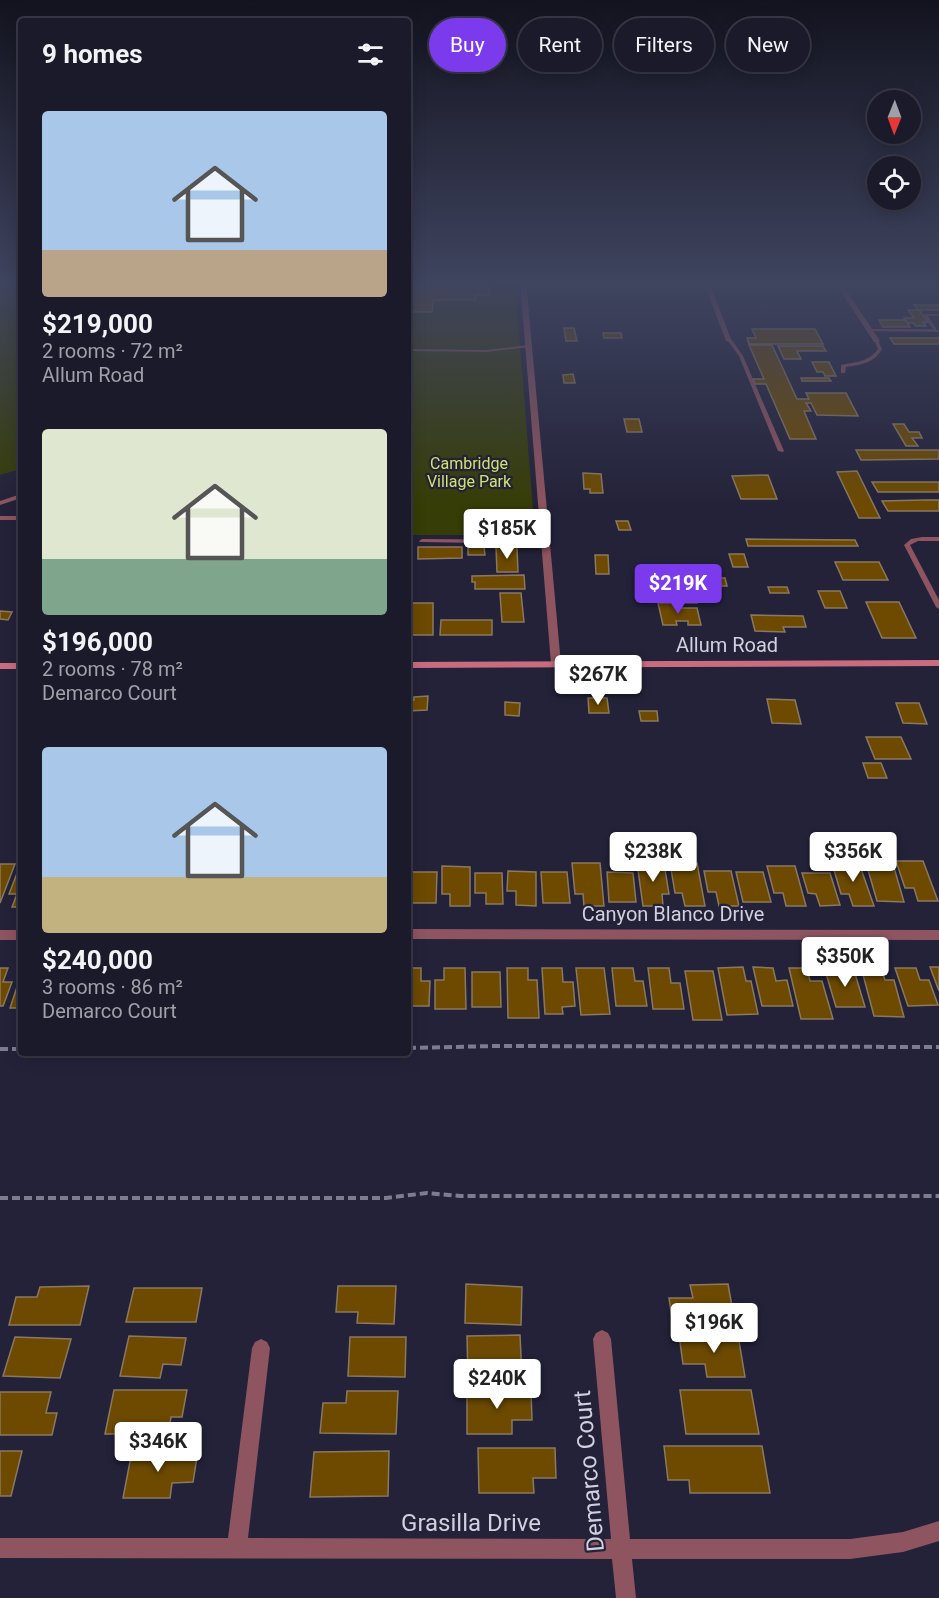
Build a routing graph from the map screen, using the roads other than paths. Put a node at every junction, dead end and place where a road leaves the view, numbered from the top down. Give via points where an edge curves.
1 (529, 356) edge
2 (741, 356) edge
3 (875, 356) edge
4 (843, 372) dead end
5 (781, 451) dead end
6 (18, 497) edge
7 (0, 503) edge
8 (18, 518) edge
9 (0, 519) edge
10 (939, 539) edge
11 (422, 541) dead end
12 (546, 542) junction
13 (939, 607) edge
14 (939, 663) edge
15 (411, 664) edge
16 (556, 664) junction
17 (0, 666) edge
18 (18, 666) edge
19 (411, 934) edge
20 (0, 935) edge
21 (18, 935) edge
22 (939, 935) edge
23 (602, 1339) dead end
24 (261, 1348) dead end
25 (939, 1531) edge
26 (0, 1548) edge
27 (237, 1548) junction
28 (622, 1549) junction
29 (626, 1598) edge

1 - 12 street
2 - 5 lane
3 - 4 lane via 843,366
6 - 7 lane
8 - 9 lane
10 - 13 lane via 918,538 907,545
11 - 12 lane
12 - 16 street
14 - 16 street, Allum Road
15 - 16 street, Allum Road
17 - 18 street
19 - 22 street, Canyon Blanco Drive
20 - 21 street
23 - 28 street, Demarco Court
24 - 27 street
25 - 28 street, Grasilla Drive via 903,1542 850,1549
26 - 27 street, Grasilla Drive
27 - 28 street, Grasilla Drive
28 - 29 street, Demarco Court

